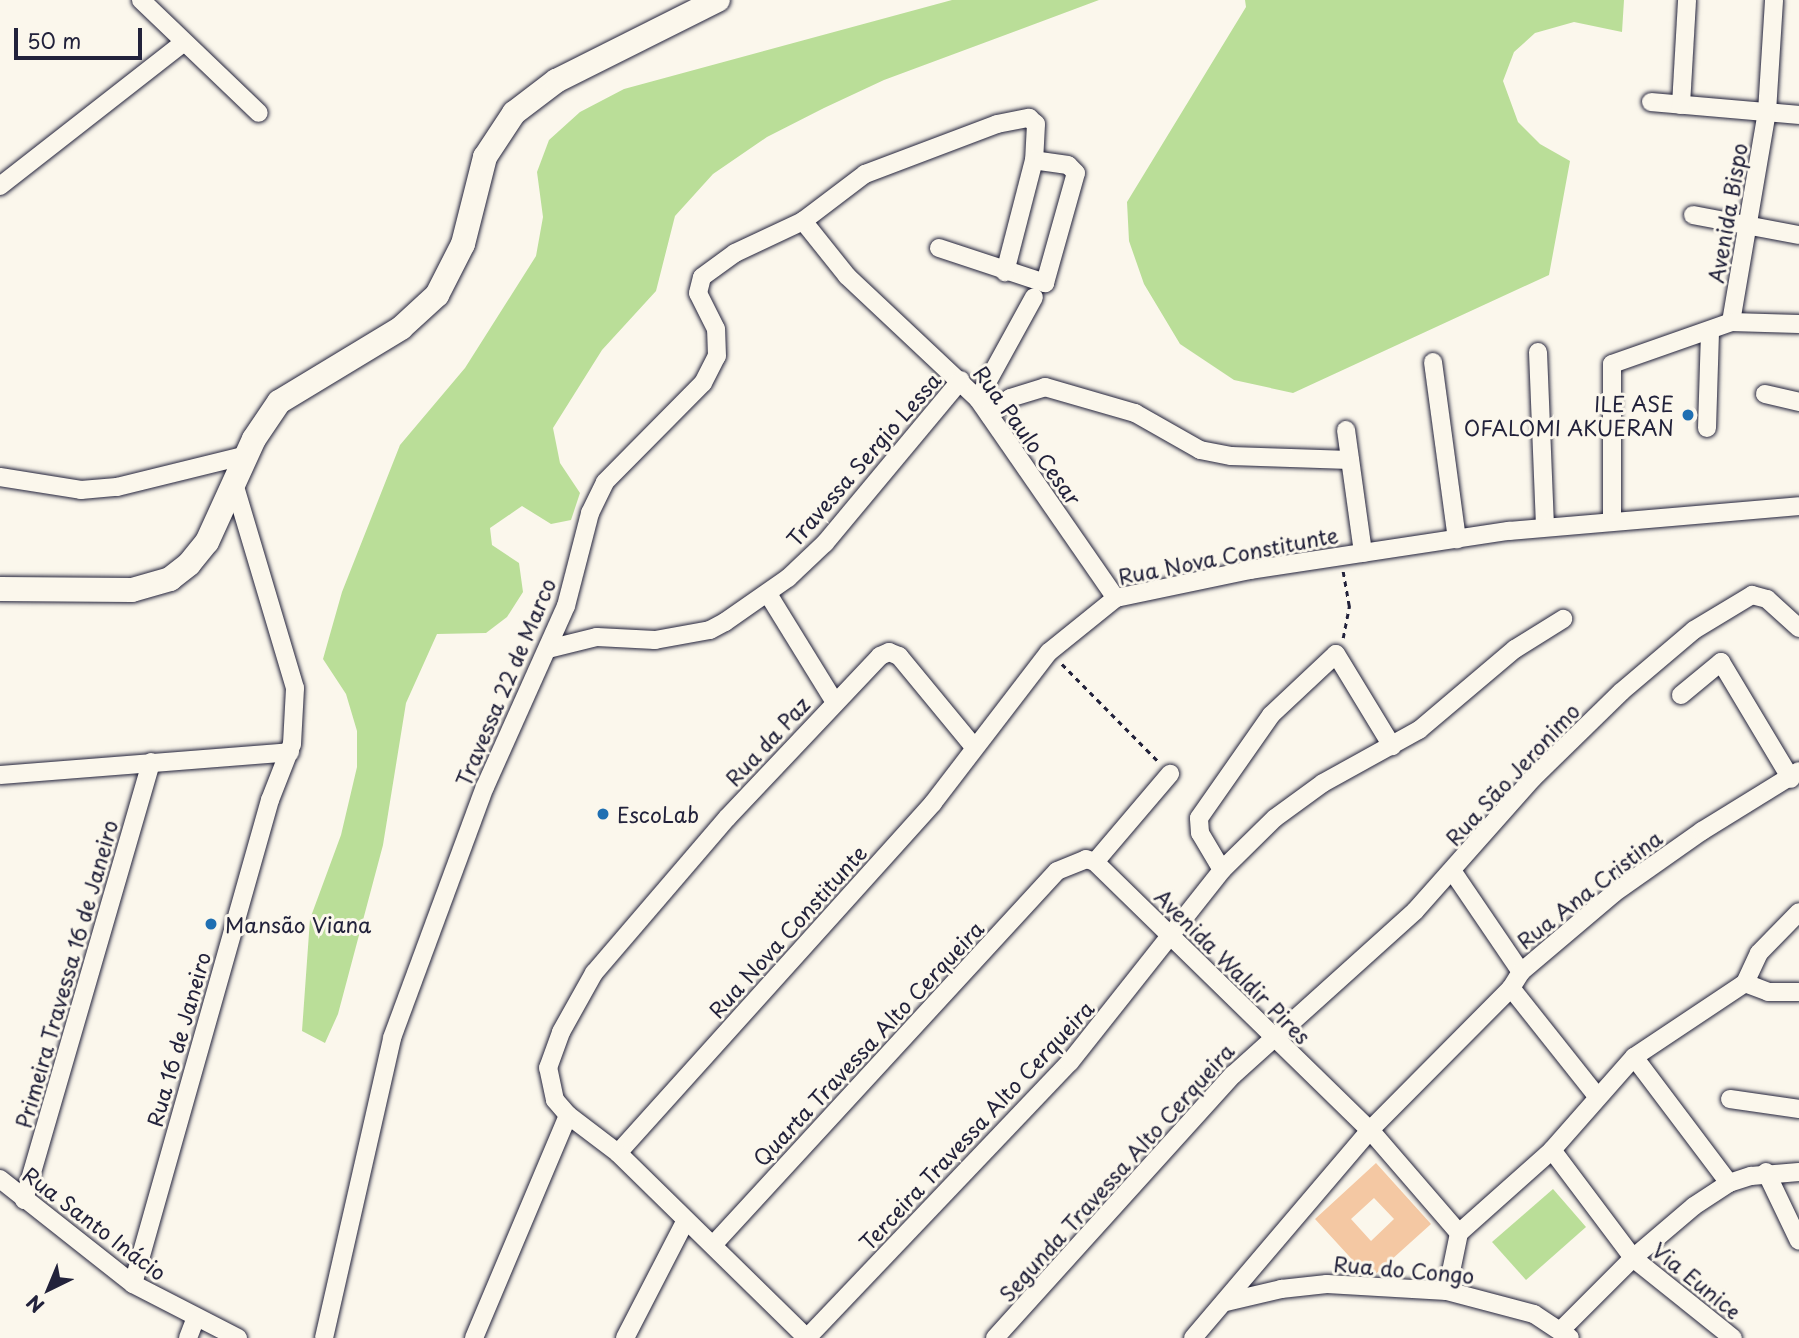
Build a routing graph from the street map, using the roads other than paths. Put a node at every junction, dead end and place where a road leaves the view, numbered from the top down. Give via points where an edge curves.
1 (141, 0) edge
2 (681, 0) edge
3 (718, 0) edge
4 (1687, 0) edge
5 (1774, 0) edge
6 (664, 24) junction
7 (182, 44) junction
8 (1651, 103) dead end
9 (1682, 105) junction
10 (1767, 111) junction
11 (259, 113) dead end
12 (1799, 115) edge
13 (1034, 160) junction
14 (0, 186) edge
15 (1693, 215) dead end
16 (803, 221) junction
17 (1750, 225) junction
18 (1799, 235) edge
19 (939, 248) dead end
20 (1005, 272) junction
21 (1037, 291) junction
22 (1731, 322) junction
23 (1799, 324) edge
24 (1710, 331) junction
25 (1538, 352) dead end
26 (1433, 362) dead end
27 (961, 380) junction
28 (1765, 394) dead end
29 (978, 399) junction
30 (1799, 402) edge
31 (989, 414) junction
32 (1707, 428) dead end
33 (1346, 430) dead end
34 (247, 455) junction
35 (1350, 460) junction
36 (0, 477) edge
37 (234, 484) junction
38 (1799, 506) edge
39 (1612, 520) junction
40 (1545, 526) junction
41 (1457, 539) junction
42 (1363, 553) junction
43 (0, 589) edge
44 (768, 594) junction
45 (1116, 598) junction
46 (1563, 619) dead end
47 (1799, 628) edge
48 (548, 649) junction
49 (1681, 695) dead end
50 (834, 701) junction
51 (1392, 746) junction
52 (974, 747) junction
53 (290, 752) junction
54 (150, 762) junction
55 (1170, 774) road end
56 (1795, 775) edge
57 (0, 776) edge
58 (1095, 862) junction
59 (1222, 870) junction
60 (1453, 872) junction
61 (1799, 912) edge
62 (1172, 937) junction
63 (1521, 972) junction
64 (1745, 983) junction
65 (1511, 988) junction
66 (1799, 992) edge
67 (1272, 1037) junction
68 (1634, 1057) junction
69 (1597, 1096) junction
70 (1730, 1099) dead end
71 (1799, 1110) edge
72 (568, 1115) junction
73 (1370, 1130) junction
74 (1552, 1150) junction
75 (618, 1153) junction
76 (1766, 1172) junction
77 (1799, 1172) edge
78 (0, 1179) edge
79 (1729, 1183) junction
80 (24, 1200) junction
81 (685, 1222) junction
82 (1459, 1233) junction
83 (1799, 1241) edge
84 (713, 1245) junction
85 (1633, 1258) junction
86 (133, 1284) junction
87 (1447, 1291) junction
88 (1226, 1302) junction
89 (196, 1317) junction
90 (1565, 1334) edge
91 (1203, 1335) edge
92 (188, 1338) edge
93 (238, 1338) edge
94 (324, 1338) edge
95 (474, 1338) edge
96 (625, 1338) edge
97 (783, 1338) edge
98 (806, 1338) edge
99 (995, 1338) edge
100 (1733, 1338) edge

1 - 7 street
2 - 6 main road
3 - 6 main road
4 - 9 street
5 - 10 street, Avenida Bispo
6 - 34 main road via 555,80 514,113 485,157 463,244 437,295 401,328 279,402
7 - 11 street
7 - 14 street
8 - 9 street
9 - 10 street
10 - 12 street
10 - 17 street, Avenida Bispo
13 - 16 street, Travessa 22 de Marco via 1036,124 1029,118 997,124 865,173
13 - 20 street
13 - 21 street via 1068,165 1076,173 1047,279
15 - 17 street
16 - 27 street, Rua Paulo Cesar via 847,276
16 - 48 street, Travessa 22 de Marco via 735,253 702,277 698,293 719,343 711,374 605,482 590,513 573,585
17 - 18 street
17 - 22 street, Avenida Bispo
19 - 20 street
20 - 21 street
21 - 29 street
22 - 23 street
22 - 24 street
24 - 32 street
24 - 39 street via 1612,365
25 - 40 street
26 - 41 street
27 - 29 street, Rua Paulo Cesar
27 - 44 street, Travessa Sergio Lessa via 825,543
28 - 30 street
29 - 31 street, Rua Paulo Cesar
31 - 35 street via 1010,398 1045,387 1135,413 1200,450 1231,456
31 - 45 street, Rua Paulo Cesar
33 - 35 street
34 - 36 street via 117,487 81,489
34 - 37 main road
35 - 42 street
37 - 43 main road via 207,541 170,579 104,592
37 - 53 street, Rua 16 de Janeiro via 295,688
38 - 39 street, Rua Nova Constitunte
39 - 40 street, Rua Nova Constitunte
40 - 41 street, Rua Nova Constitunte
41 - 42 street, Rua Nova Constitunte
42 - 45 street, Rua Nova Constitunte
44 - 48 street, Travessa Sergio Lessa via 710,630 655,640 588,638
44 - 50 street
45 - 52 street, Rua Nova Constitunte via 1049,652
46 - 51 street, Terceira Travessa Alto Cerqueira via 1515,649 1442,714
47 - 60 street, Rua São Jeronimo via 1767,599 1752,594 1694,630 1621,692 1533,778
48 - 94 street, Travessa 22 de Marco via 485,787 392,1038
49 - 56 street via 1721,662
50 - 52 street, Rua da Paz via 880,656 894,652
50 - 72 street, Rua da Paz via 612,947 594,973 561,1032 548,1068 555,1100
51 - 59 street, Terceira Travessa Alto Cerqueira via 1289,806
51 - 59 street via 1336,654 1271,715 1199,818 1200,833
52 - 75 street, Rua Nova Constitunte via 918,821
53 - 54 street
53 - 86 street, Rua 16 de Janeiro via 270,800
54 - 57 street
54 - 80 street, Primeira Travessa 16 de Janeiro
55 - 58 street
56 - 63 street, Rua Ana Cristina via 1702,831 1614,893
58 - 62 street, Avenida Waldir Pires
58 - 84 street, Quarta Travessa Alto Cerqueira via 1080,860 1057,871
59 - 62 street, Terceira Travessa Alto Cerqueira
60 - 63 street
60 - 67 street, Rua São Jeronimo
61 - 64 street via 1759,953
62 - 67 street, Avenida Waldir Pires
62 - 98 street, Terceira Travessa Alto Cerqueira via 1070,1062
63 - 65 street, Rua Ana Cristina
64 - 66 street via 1768,992
64 - 68 street
65 - 69 street
65 - 73 street, Rua Ana Cristina
67 - 73 street, Avenida Waldir Pires
67 - 99 street, Segunda Travessa Alto Cerqueira
68 - 69 street
68 - 79 street
69 - 74 street
70 - 71 street
72 - 75 street
72 - 95 street
73 - 82 street, Avenida Waldir Pires
73 - 88 street
74 - 82 street
74 - 85 street, Via Eunice
75 - 81 street
76 - 77 street
76 - 79 street
76 - 83 street
78 - 80 street, Rua Santo Inácio
79 - 85 street via 1693,1206
80 - 86 street, Rua Santo Inácio
81 - 84 street
81 - 96 street
82 - 87 street
84 - 98 street
85 - 90 street
85 - 100 street, Via Eunice
86 - 89 street, Rua Santo Inácio
87 - 88 street, Rua do Congo via 1327,1284
87 - 90 street, Rua do Congo via 1502,1303
88 - 91 street
89 - 92 street
89 - 93 street, Rua Santo Inácio
97 - 98 street

